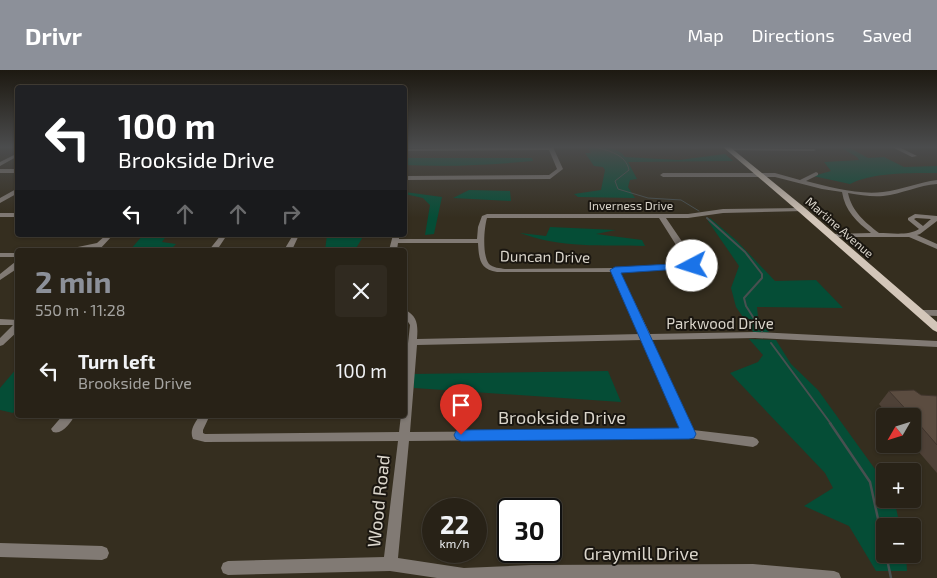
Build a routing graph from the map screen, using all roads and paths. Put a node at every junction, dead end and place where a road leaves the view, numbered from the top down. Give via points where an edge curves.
1 (0, 171) edge
2 (15, 171) edge
3 (558, 171) edge
4 (754, 171) edge
5 (758, 174) junction
6 (816, 174) dead end
7 (663, 175) dead end
8 (407, 178) edge
9 (802, 181) junction
10 (937, 182) edge
11 (15, 192) edge
12 (844, 192) junction
13 (0, 200) edge
14 (802, 210) junction
15 (0, 215) edge
16 (15, 215) edge
17 (661, 216) junction
18 (937, 218) edge
19 (923, 229) junction
20 (910, 235) junction
21 (832, 236) junction
22 (878, 236) junction
23 (108, 237) edge
24 (222, 237) edge
25 (396, 238) edge
26 (481, 241) junction
27 (97, 247) edge
28 (937, 247) edge
29 (214, 248) edge
30 (0, 255) edge
31 (15, 256) edge
32 (15, 266) edge
33 (615, 270) junction
34 (0, 278) edge
35 (920, 313) junction
36 (937, 313) edge
37 (407, 315) edge
38 (0, 322) edge
39 (15, 324) edge
40 (15, 327) edge
41 (937, 328) edge
42 (646, 336) junction
43 (412, 342) junction
44 (0, 343) edge
45 (937, 344) edge
46 (407, 401) edge
47 (67, 418) edge
48 (203, 418) edge
49 (406, 418) edge
50 (57, 429) dead end
51 (689, 434) junction
52 (197, 436) joint
53 (404, 436) junction
54 (753, 442) dead end
55 (0, 550) edge
56 (102, 552) dead end
57 (390, 564) junction
58 (228, 568) dead end
59 (834, 578) edge

1 - 2 street
3 - 8 street via 550,177
4 - 5 main road, Martine Avenue
5 - 7 street
5 - 9 street
5 - 14 main road, Martine Avenue
6 - 9 street
9 - 12 street
10 - 12 street via 884,194
11 - 13 street
12 - 22 street via 850,211
14 - 17 street, Inverness Drive
14 - 21 main road, Martine Avenue
15 - 16 street
17 - 26 street, Inverness Drive via 492,216 482,219
17 - 33 street, Duncan Drive via 692,266
18 - 19 street
18 - 19 street via 915,216 910,219
19 - 20 street
20 - 22 street
20 - 28 street
21 - 22 street
21 - 35 main road, Martine Avenue
23 - 27 street
24 - 29 street
25 - 26 street
26 - 33 street, Duncan Drive via 484,262 494,269
30 - 31 street
32 - 34 street
33 - 42 street
35 - 36 street
35 - 41 main road, Martine Avenue
37 - 43 street, Wood Road via 413,321
38 - 39 street
40 - 44 street
42 - 43 street, Parkwood Drive
42 - 45 street, Parkwood Drive via 755,335
42 - 51 street
43 - 46 street, Wood Road
47 - 50 street
48 - 52 street
49 - 53 street, Wood Road
51 - 53 street, Brookside Drive
51 - 54 street
52 - 53 street, Brookside Drive
53 - 57 street, Wood Road
55 - 56 street
57 - 58 street, Wood Road
57 - 59 street, Graymill Drive via 464,575 753,570

